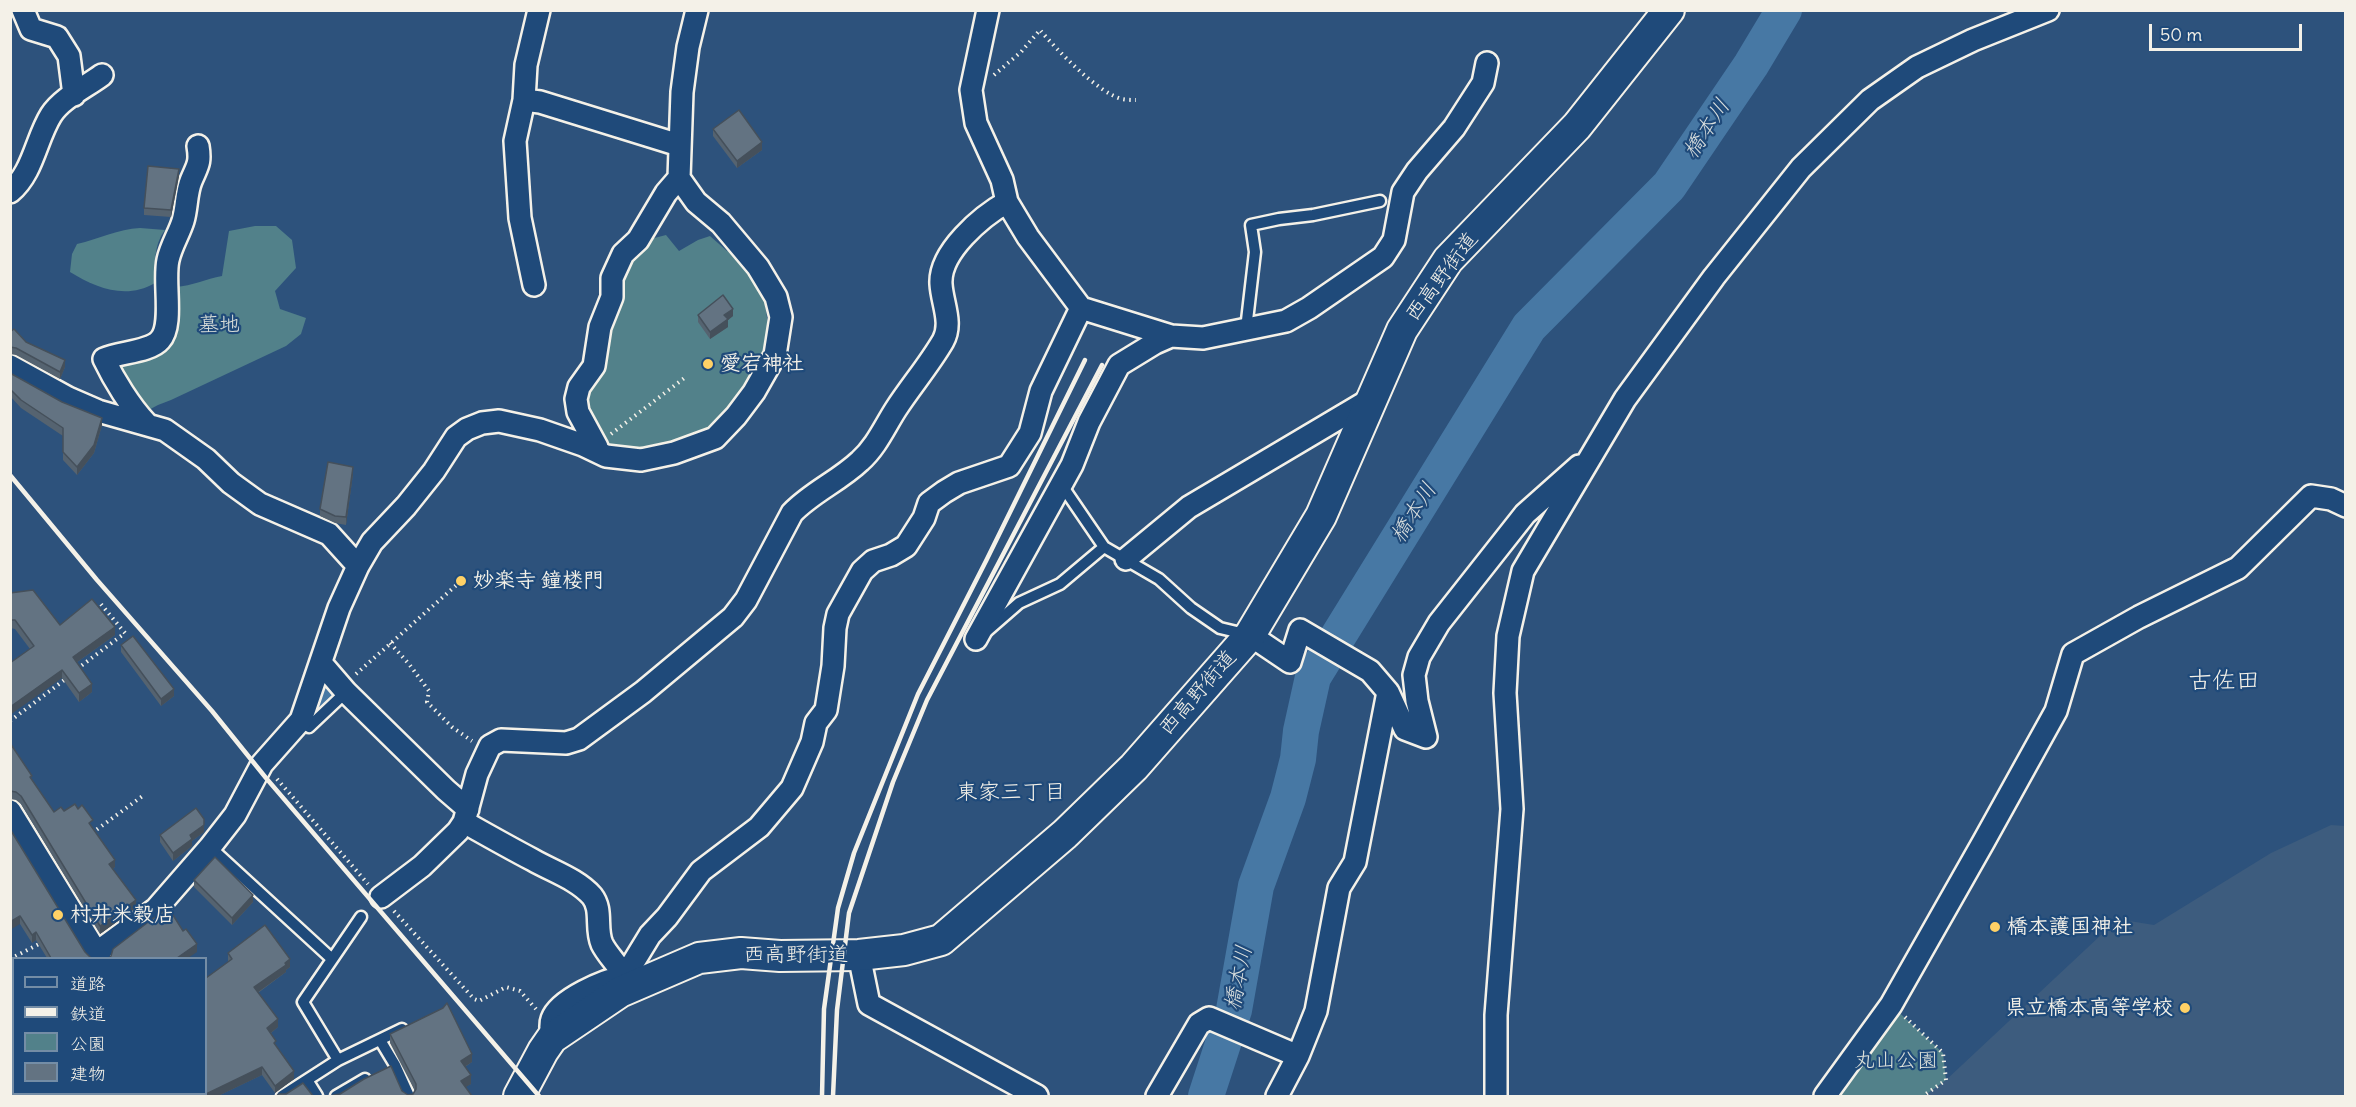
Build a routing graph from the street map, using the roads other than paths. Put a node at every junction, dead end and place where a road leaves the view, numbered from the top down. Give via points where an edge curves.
1 (22, 10) edge
2 (539, 10) edge
3 (697, 10) edge
4 (988, 10) edge
5 (1668, 10) edge
6 (2048, 10) edge
7 (1487, 63) dead end
8 (102, 75) dead end
9 (74, 95) junction
10 (524, 100) junction
11 (679, 145) junction
12 (198, 146) dead end
13 (679, 178) junction
14 (10, 192) edge
15 (1380, 201) dead end
16 (1007, 202) junction
17 (534, 285) dead end
18 (1081, 308) junction
19 (1246, 328) junction
20 (1171, 336) junction
21 (10, 366) edge
22 (1371, 399) junction
23 (146, 423) junction
24 (597, 449) junction
25 (1591, 455) junction
26 (1061, 484) junction
27 (2346, 506) edge
28 (1104, 547) junction
29 (1126, 559) junction
30 (358, 566) junction
31 (1250, 635) junction
32 (976, 639) joint
33 (321, 663) junction
34 (346, 692) junction
35 (1388, 692) junction
36 (301, 720) junction
37 (10, 811) edge
38 (466, 815) junction
39 (210, 847) junction
40 (381, 897) road end
41 (361, 916) dead end
42 (859, 955) junction
43 (98, 956) edge
44 (332, 959) junction
45 (624, 984) junction
46 (410, 1025) edge
47 (380, 1040) junction
48 (1298, 1056) junction
49 (338, 1060) junction
50 (386, 1069) junction
51 (307, 1080) junction
52 (282, 1096) edge
53 (317, 1096) edge
54 (336, 1096) edge
55 (409, 1096) edge
56 (519, 1096) edge
57 (1037, 1096) edge
58 (1156, 1096) edge
59 (1276, 1096) edge
60 (1496, 1096) edge
61 (1826, 1096) edge

1 - 9 street via 31,29 57,37 69,56
2 - 10 street via 526,66
3 - 11 street via 687,47
4 - 16 street via 971,90 976,123 1002,180
5 - 22 street, 西高野街道 via 1577,126 1448,261 1402,330
6 - 25 street via 1917,67 1870,100 1801,168 1714,277 1624,399
7 - 19 street via 1483,83 1454,128 1403,192 1394,240 1383,257 1286,321
8 - 9 street
9 - 14 street via 51,115 21,184
10 - 11 street
10 - 17 street via 515,141 520,218
11 - 13 street
12 - 23 street via 198,168 165,275 167,329 160,341 150,347 104,359
13 - 24 street via 638,240 623,254 612,278 612,297 600,327 594,366 579,387 578,412
13 - 24 street via 696,202 721,223 759,267 771,286 781,317 775,355 754,392 715,438 674,453 641,459 606,456
15 - 19 lane via 1251,225 1255,252
16 - 18 street
16 - 38 street via 973,228 949,255 941,284 948,328 919,379 866,456 792,513 733,617 579,739 566,743 501,740 490,746 477,774
18 - 20 street
18 - 45 street via 1041,390 1030,432 1009,466 959,483 929,502 906,546 873,561 862,571 838,614 826,710 816,723 792,788 759,827 701,871 650,935
19 - 20 street via 1203,338
20 - 26 street via 1119,365
21 - 23 street via 98,411
22 - 29 street via 1189,507
22 - 31 street, 西高野街道 via 1321,516
23 - 30 street via 165,430 206,459 260,504 329,534
24 - 30 street via 499,421 467,429 456,437 434,471 372,543
25 - 35 street via 1525,514 1439,623 1419,657 1414,675 1426,737 1405,729
25 - 60 street via 1523,571 1508,636 1505,693 1512,809 1496,1015
26 - 28 lane
26 - 32 street
27 - 61 street via 2311,496 2238,568 2073,654 2056,711 1891,1005
28 - 29 lane
28 - 32 lane via 1060,584 1019,603
29 - 31 lane via 1159,579 1220,628
30 - 33 street
31 - 35 street via 1290,662 1300,630 1370,671
31 - 42 street, 西高野街道 via 1134,767 1065,834 941,940 904,950
33 - 34 street
33 - 36 street
34 - 36 lane via 309,728
34 - 38 street via 446,790
35 - 48 street via 1355,862 1340,888 1316,1011
36 - 39 street via 262,764 235,815
37 - 43 street
38 - 40 street via 422,866
38 - 45 street via 591,896 598,908 598,935 616,962
39 - 43 street via 156,909
39 - 44 lane
41 - 44 lane
42 - 45 street, 西高野街道 via 741,953 699,958
42 - 57 street via 869,1004
44 - 49 lane via 303,1002
45 - 56 street, 西高野街道 via 552,1038
46 - 47 lane
47 - 49 lane
47 - 50 lane
48 - 58 street via 1209,1018 1199,1024
48 - 59 street
49 - 51 lane
50 - 54 lane
50 - 55 lane
51 - 52 lane
51 - 53 lane

